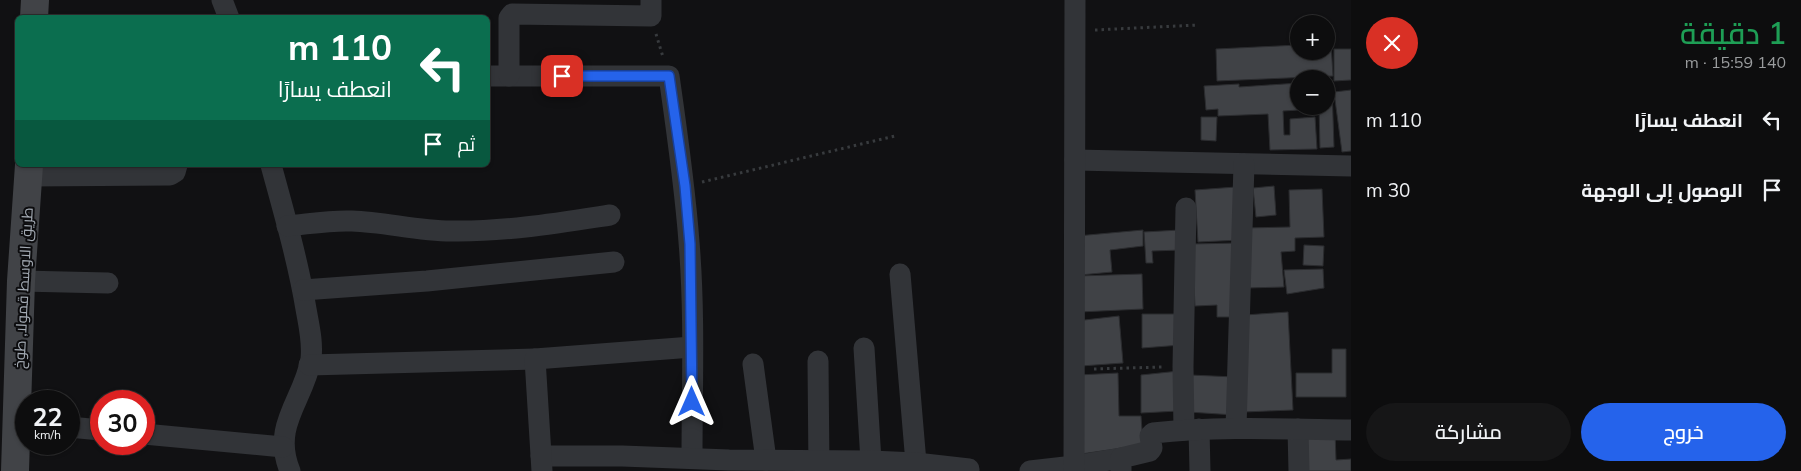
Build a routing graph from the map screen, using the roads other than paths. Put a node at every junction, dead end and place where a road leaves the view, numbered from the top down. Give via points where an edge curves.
1 (35, 0) edge
2 (222, 0) edge
3 (1075, 0) edge
4 (565, 7) edge
5 (651, 8) edge
6 (34, 15) edge
7 (228, 15) edge
8 (490, 76) edge
9 (508, 76) junction
10 (1075, 160) junction
11 (1244, 164) junction
12 (1351, 166) edge
13 (176, 167) edge
14 (272, 167) edge
15 (29, 171) edge
16 (1186, 208) dead end
17 (610, 216) dead end
18 (287, 226) junction
19 (614, 262) dead end
20 (900, 274) dead end
21 (21, 281) junction
22 (108, 283) dead end
23 (303, 290) junction
24 (692, 346) junction
25 (864, 348) dead end
26 (535, 359) junction
27 (818, 361) dead end
28 (753, 364) dead end
29 (309, 365) junction
30 (22, 390) edge
31 (1236, 428) junction
32 (1192, 430) junction
33 (1298, 430) junction
34 (1351, 430) edge
35 (155, 435) edge
36 (283, 447) junction
37 (17, 455) edge
38 (692, 458) junction
39 (766, 460) junction
40 (871, 461) junction
41 (542, 463) edge
42 (916, 463) junction
43 (622, 464) edge
44 (1121, 464) edge
45 (819, 465) edge
46 (730, 466) edge
47 (1074, 468) edge
48 (973, 470) edge
49 (15, 471) edge
50 (290, 471) edge
51 (1030, 471) edge
52 (1200, 471) edge
53 (1298, 471) edge

1 - 6 street
2 - 7 street
3 - 10 street
4 - 5 street
4 - 9 street via 510,15
8 - 9 street
9 - 24 street via 669,76 690,244
10 - 11 street
10 - 47 street
11 - 12 street
11 - 31 street
13 - 15 street via 170,175
14 - 18 street
15 - 21 street, طريق الاوسط قمولا, طوخ
16 - 32 street via 1183,367
17 - 18 street via 474,231 431,231 345,220
18 - 23 street
19 - 23 street
20 - 42 street
21 - 22 street
21 - 30 street, طريق الاوسط قمولا, طوخ
23 - 29 street via 312,346
24 - 26 street
24 - 38 street
25 - 40 street
26 - 29 street
26 - 41 street
27 - 45 street
28 - 39 street
29 - 36 street via 289,416
31 - 32 street
31 - 33 street
32 - 44 street via 1153,433 1150,451
32 - 52 street
33 - 34 street
33 - 53 street
35 - 36 street
36 - 50 street
37 - 49 street, طريق الاوسط قمولا, طوخ
38 - 43 street
38 - 46 street
39 - 45 street
39 - 46 street
40 - 42 street
40 - 45 street
41 - 43 street
42 - 48 street
44 - 47 street
47 - 51 street

